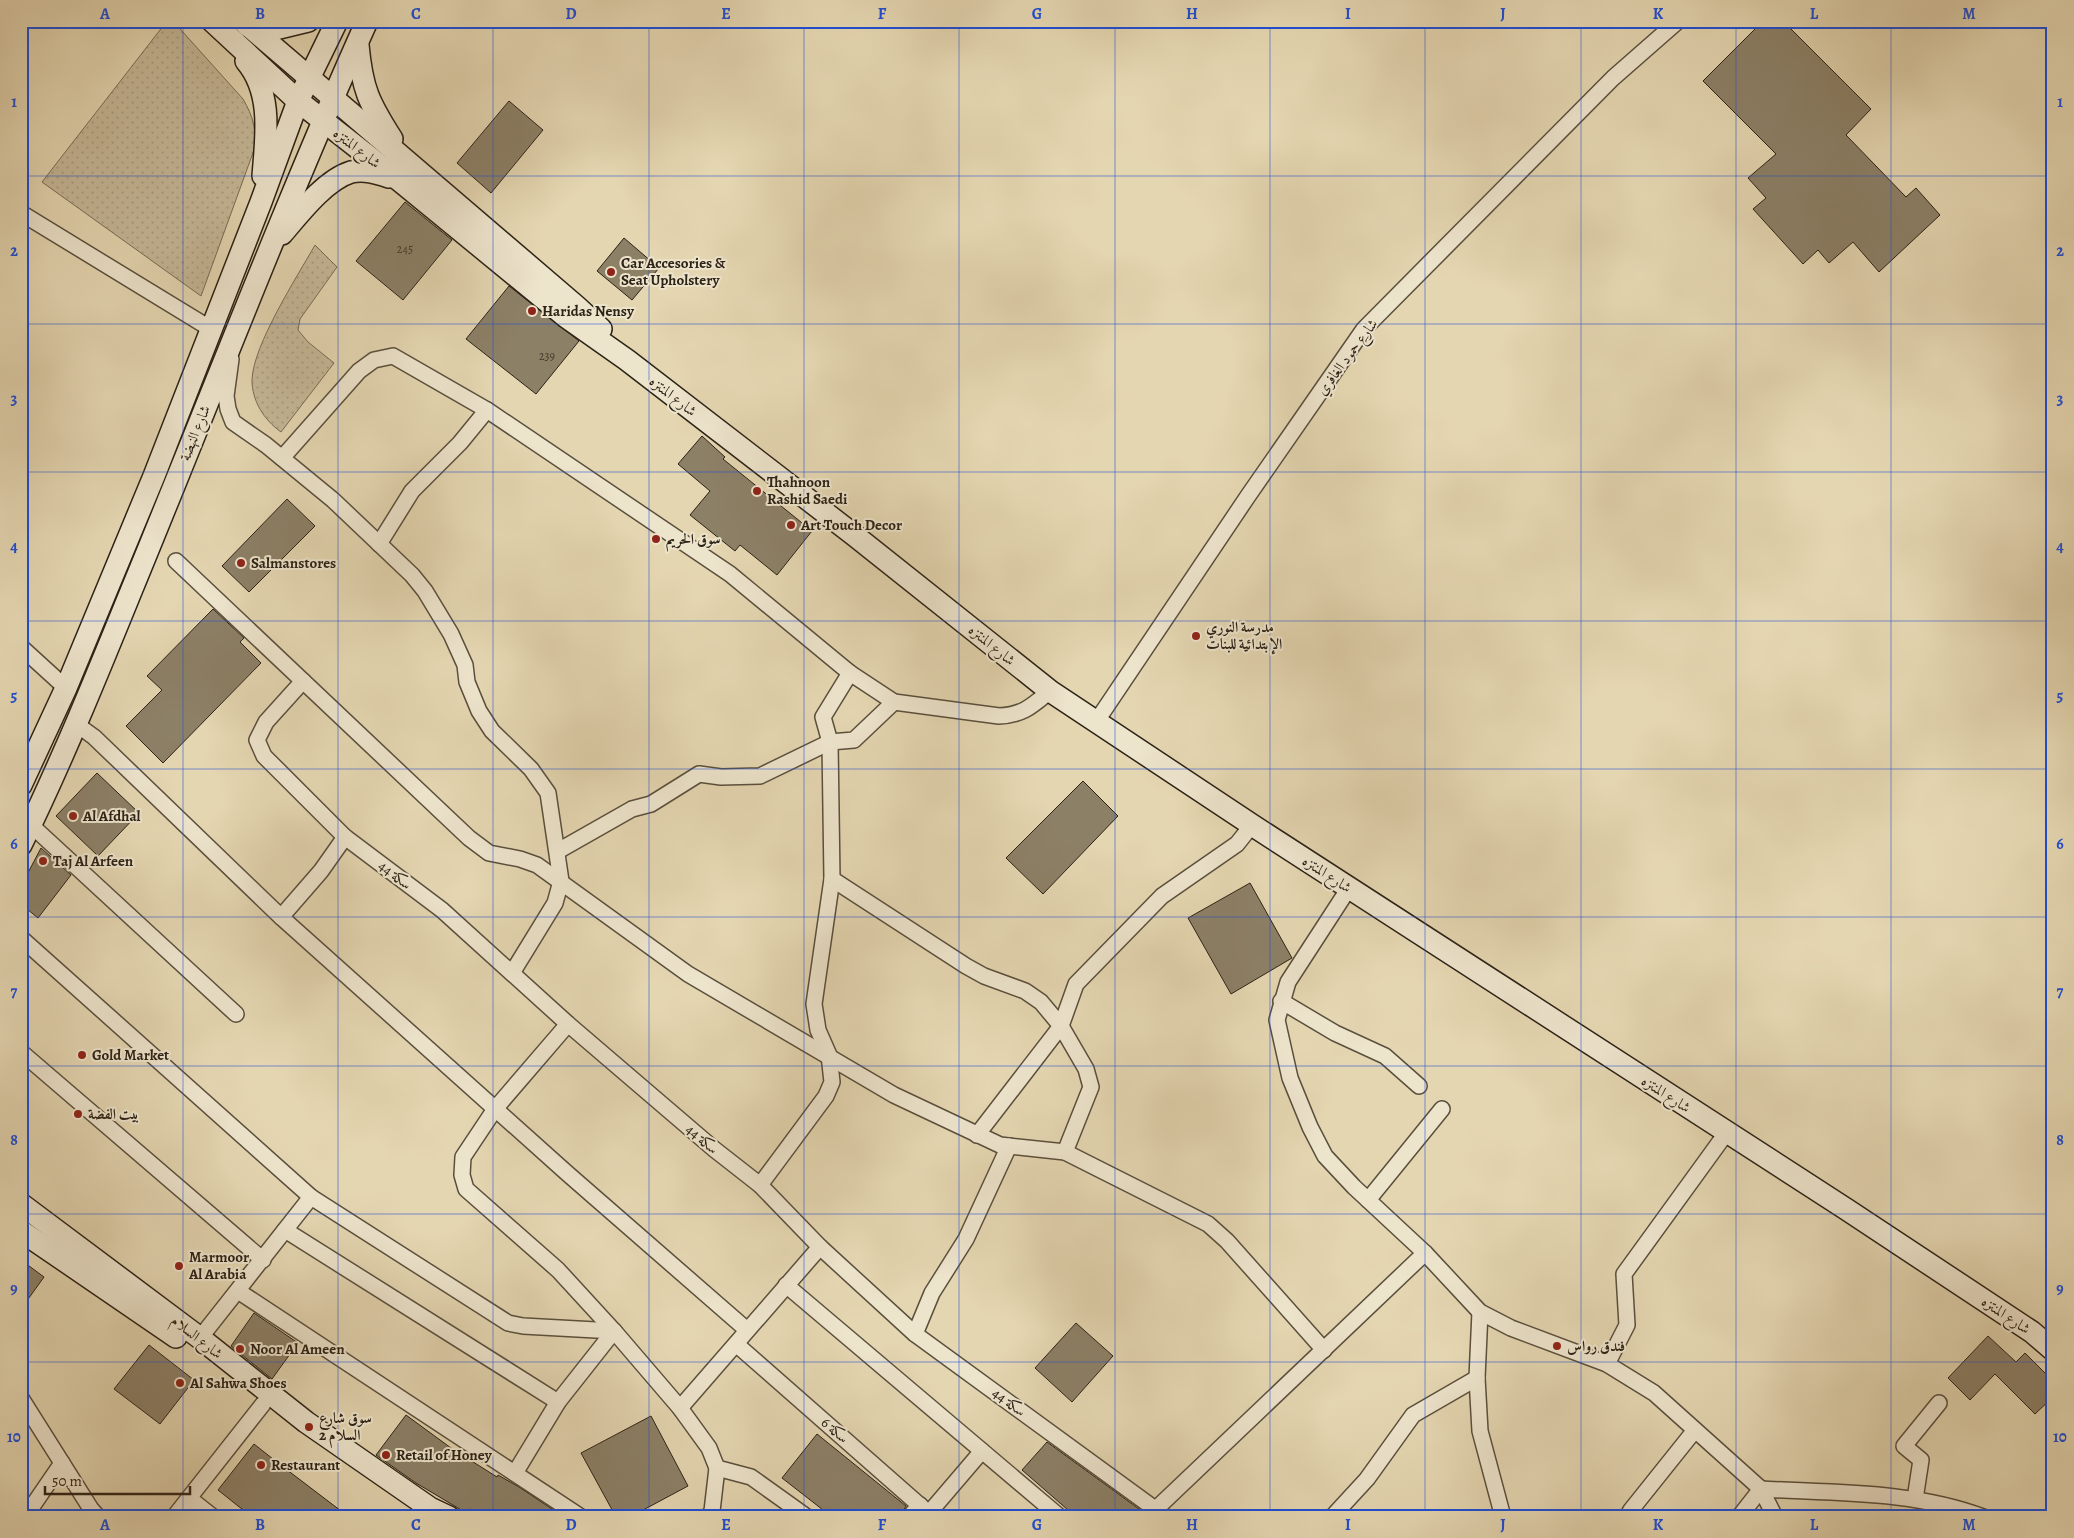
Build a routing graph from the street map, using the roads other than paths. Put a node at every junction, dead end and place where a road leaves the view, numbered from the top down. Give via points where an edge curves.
1 (308, 21) edge
2 (337, 21) edge
3 (367, 21) edge
4 (1678, 21) edge
5 (246, 23) edge
6 (215, 25) edge
7 (358, 41) junction
8 (310, 77) junction
9 (334, 99) junction
10 (298, 101) junction
11 (324, 122) junction
12 (403, 156) junction
13 (400, 181) junction
14 (261, 202) junction
15 (21, 213) edge
16 (268, 252) junction
17 (211, 328) junction
18 (235, 334) junction
19 (627, 360) junction
20 (487, 410) junction
21 (282, 458) junction
22 (380, 544) junction
23 (176, 561) dead end
24 (21, 647) edge
25 (850, 674) junction
26 (302, 681) junction
27 (66, 688) junction
28 (1050, 691) junction
29 (894, 702) junction
30 (1096, 722) junction
31 (76, 724) junction
32 (830, 742) junction
33 (21, 785) edge
34 (31, 825) junction
35 (1252, 825) junction
36 (345, 837) junction
37 (21, 845) edge
38 (558, 851) junction
39 (832, 879) junction
40 (561, 881) junction
41 (1349, 888) junction
42 (281, 917) junction
43 (21, 938) edge
44 (512, 973) junction
45 (1282, 1000) junction
46 (236, 1014) dead end
47 (568, 1024) junction
48 (1061, 1026) junction
49 (21, 1052) edge
50 (828, 1055) junction
51 (1419, 1086) dead end
52 (495, 1109) junction
53 (1442, 1110) dead end
54 (1727, 1132) junction
55 (978, 1135) junction
56 (1009, 1146) junction
57 (1065, 1152) junction
58 (760, 1185) junction
59 (311, 1197) junction
60 (1368, 1200) junction
61 (21, 1204) edge
62 (285, 1230) junction
63 (21, 1231) edge
64 (820, 1247) junction
65 (1426, 1253) junction
66 (263, 1260) junction
67 (786, 1285) junction
68 (238, 1291) junction
69 (1480, 1312) junction
70 (747, 1330) junction
71 (614, 1331) junction
72 (915, 1334) junction
73 (200, 1338) junction
74 (736, 1344) junction
75 (1324, 1350) junction
76 (2053, 1350) edge
77 (1607, 1364) junction
78 (1477, 1378) junction
79 (21, 1398) edge
80 (558, 1402) junction
81 (1939, 1403) dead end
82 (263, 1404) junction
83 (680, 1408) junction
84 (1695, 1430) junction
85 (982, 1451) junction
86 (62, 1463) junction
87 (716, 1468) junction
88 (515, 1473) junction
89 (1761, 1489) junction
90 (189, 1498) junction
91 (1915, 1499) junction
92 (927, 1512) edge
93 (1162, 1512) edge
94 (25, 1517) edge
95 (98, 1517) edge
96 (174, 1517) edge
97 (212, 1517) edge
98 (417, 1517) edge
99 (449, 1517) edge
100 (580, 1517) edge
101 (708, 1517) edge
102 (807, 1517) edge
103 (909, 1517) edge
104 (1060, 1517) edge
105 (1332, 1517) edge
106 (1503, 1517) edge
107 (1628, 1517) edge
108 (1738, 1517) edge
109 (1775, 1517) edge
110 (1983, 1517) edge

1 - 5 street via 275,29
2 - 8 street, شارع النهضة
3 - 7 street, شارع النهضة
4 - 30 street, شارع حمود الغافري via 1613,78 1364,329
5 - 8 street, شارع المنتزه
6 - 10 street, شارع المنتزه
6 - 14 street via 253,70 265,103 267,126
7 - 9 street, شارع النهضة
7 - 12 street via 366,94
8 - 9 street, شارع المنتزه
8 - 10 street, شارع النهضة
9 - 11 street, شارع النهضة
9 - 12 street, شارع المنتزه
10 - 11 street, شارع المنتزه
10 - 14 street, شارع النهضة
11 - 13 street, شارع المنتزه
11 - 16 street, شارع النهضة
12 - 19 street, شارع المنتزه via 598,326
13 - 16 street via 372,172 352,172 341,177 306,207
13 - 19 street, شارع المنتزه via 566,317
14 - 17 street, شارع النهضة
15 - 17 street
16 - 18 street, شارع النهضة
17 - 27 street, شارع النهضة
18 - 21 street via 226,396 228,409 233,422
18 - 31 street, شارع النهضة
19 - 28 street, شارع المنتزه
20 - 21 street via 393,356 374,360 359,371
20 - 22 street via 460,443 412,491
20 - 25 street via 730,574
21 - 22 street
22 - 38 street via 425,591 451,634 465,665 467,682 479,711 492,732 531,769 548,792
23 - 26 street
24 - 27 street
25 - 29 street
25 - 32 street via 823,717
26 - 36 street, سكة 44 via 266,722 257,740 264,756
26 - 40 street via 469,838 489,853 537,865
27 - 33 street, شارع النهضة
28 - 29 street via 1013,716
28 - 30 street, شارع المنتزه
29 - 32 street via 854,740
30 - 35 street, شارع المنتزه
31 - 34 street, شارع النهضة
31 - 42 street via 94,737
32 - 38 street via 760,776 699,774 651,804 632,809
32 - 39 street
34 - 37 street, شارع النهضة
34 - 46 street
35 - 41 street, شارع المنتزه
35 - 48 street via 1237,844 1162,896 1090,968 1076,984
36 - 42 street via 321,872
36 - 44 street, سكة 44 via 442,910
38 - 40 street
39 - 48 street via 966,966 1033,996
39 - 50 street via 814,1004 818,1030
40 - 44 street via 555,903
40 - 50 street via 688,974
41 - 45 street via 1288,982
41 - 54 street, شارع المنتزه
42 - 52 street
43 - 59 street
44 - 47 street, سكة 44
45 - 51 street via 1334,1033 1385,1056
45 - 60 street via 1277,1020 1282,1046 1290,1078 1310,1127 1325,1156
47 - 52 street
47 - 58 street, سكة 44
48 - 55 street
48 - 57 street via 1086,1069 1091,1087
49 - 66 street
50 - 55 street via 894,1095
50 - 58 street via 832,1082 826,1096
52 - 70 street
52 - 71 street via 463,1157 462,1175 466,1189 558,1270
53 - 60 street
54 - 76 street, شارع المنتزه via 2016,1321
54 - 77 street via 1624,1274 1627,1325
55 - 56 street
56 - 57 street
56 - 72 street via 966,1239 932,1293
57 - 75 street via 1208,1224
58 - 64 street, سكة 44
59 - 62 street
59 - 71 street via 508,1323
60 - 65 street
61 - 73 street, شارع السلام
62 - 66 street
62 - 80 street
63 - 82 street, شارع السلام via 190,1346
64 - 67 street
64 - 72 street, سكة 44
65 - 69 street
65 - 75 street
66 - 68 street
67 - 70 street
67 - 85 street
68 - 73 street
68 - 88 street
69 - 77 street via 1511,1328
69 - 78 street
70 - 74 street
71 - 80 street
71 - 83 street
72 - 93 street, سكة 44
73 - 99 street, شارع السلام via 306,1422 430,1508
74 - 83 street
74 - 92 street, سكة 6
75 - 93 street
77 - 84 street via 1654,1394
78 - 105 street via 1414,1415 1367,1479
78 - 106 street via 1480,1430
79 - 86 street
80 - 88 street
81 - 91 street via 1904,1446 1921,1460
82 - 90 street
82 - 98 street, شارع السلام
83 - 87 street via 709,1448
84 - 89 street
84 - 107 street
85 - 92 street
85 - 104 street
86 - 94 street
86 - 95 street
87 - 101 street via 712,1511
87 - 102 street via 750,1477
88 - 100 street
89 - 91 street
89 - 108 street
89 - 109 street
90 - 96 street
90 - 97 street
91 - 110 street
92 - 103 street

